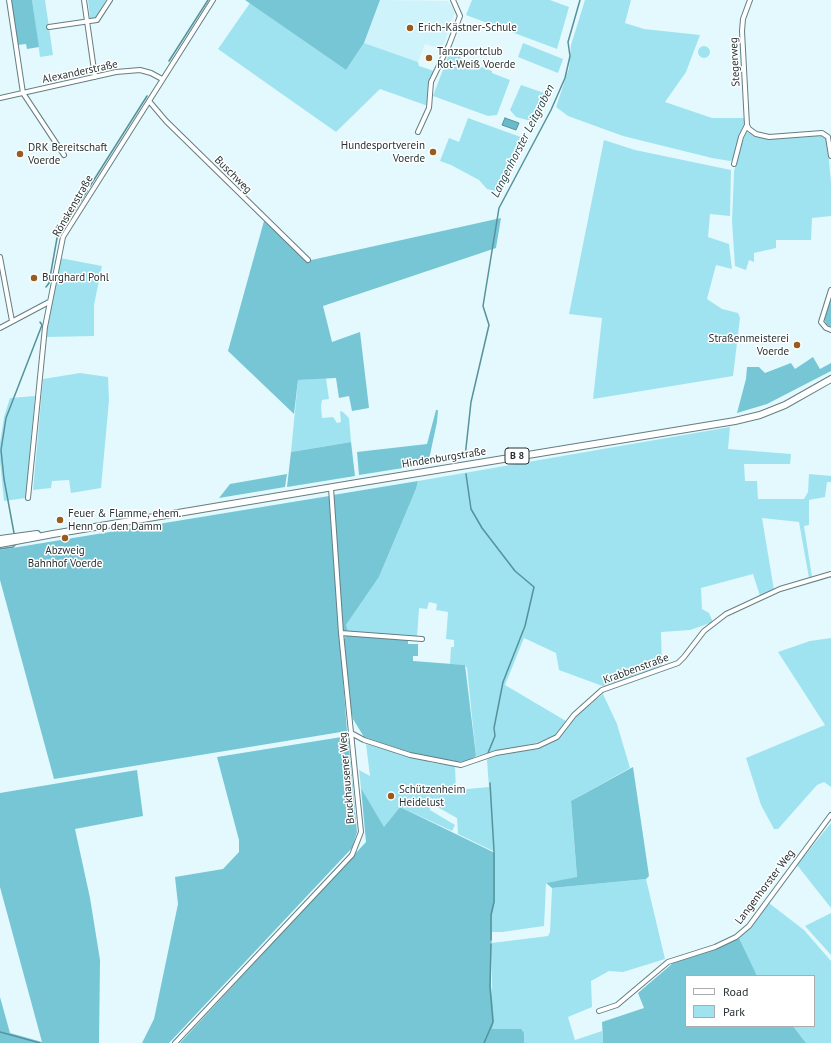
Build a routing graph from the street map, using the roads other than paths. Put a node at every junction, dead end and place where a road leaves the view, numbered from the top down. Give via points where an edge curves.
1 (10, 0) edge
2 (84, 0) edge
3 (110, 0) edge
4 (213, 0) edge
5 (453, 0) edge
6 (750, 0) edge
7 (87, 22) junction
8 (49, 27) dead end
9 (95, 77) junction
10 (162, 79) junction
11 (23, 93) junction
12 (0, 98) edge
13 (148, 101) junction
14 (747, 125) junction
15 (418, 132) dead end
16 (64, 155) dead end
17 (831, 156) edge
18 (734, 164) dead end
19 (0, 257) edge
20 (308, 260) dead end
21 (831, 290) edge
22 (49, 302) junction
23 (12, 321) junction
24 (0, 328) edge
25 (831, 330) edge
26 (831, 379) edge
27 (331, 488) junction
28 (28, 498) dead end
29 (53, 534) junction
30 (2, 538) edge
31 (0, 544) edge
32 (831, 574) edge
33 (341, 633) junction
34 (422, 639) dead end
35 (351, 733) junction
36 (831, 815) edge
37 (599, 1011) dead end
38 (175, 1043) edge

1 - 11 street
2 - 7 street
3 - 7 street via 97,20
4 - 10 street, Rönskenstraße
5 - 15 street via 460,16 431,82 429,108
6 - 14 street, Stegerweg via 742,31
7 - 8 street
7 - 9 street
9 - 10 street, Alexanderstraße via 140,70
9 - 11 street, Alexanderstraße
10 - 13 street, Rönskenstraße
11 - 12 street, Alexanderstraße
11 - 16 street
13 - 20 street, Buschweg
13 - 22 street, Rönskenstraße via 63,237
14 - 17 street via 756,134 769,137 818,133 826,135 830,142
14 - 18 street, Stegerweg
19 - 23 street
21 - 25 street via 821,322
22 - 23 street
22 - 28 street, Rönskenstraße
23 - 24 street
26 - 27 main road, Hindenburgstraße / B 8 via 785,405 735,421
27 - 29 main road, Hindenburgstraße / B 8
27 - 33 street, Bruckhausener Weg
29 - 30 main road, Hindenburgstraße / B 8
29 - 31 main road, Hindenburgstraße / B 8
32 - 35 street, Krabbenstraße via 780,589 726,614 704,631 678,663 602,690 574,715 557,737 538,746 496,753 461,765 410,755 364,740
33 - 34 street
33 - 35 street, Bruckhausener Weg
35 - 38 street, Bruckhausener Weg via 361,832 352,855
36 - 37 street, Langenhorster Weg via 749,926 736,937 715,947 668,962 617,1005

